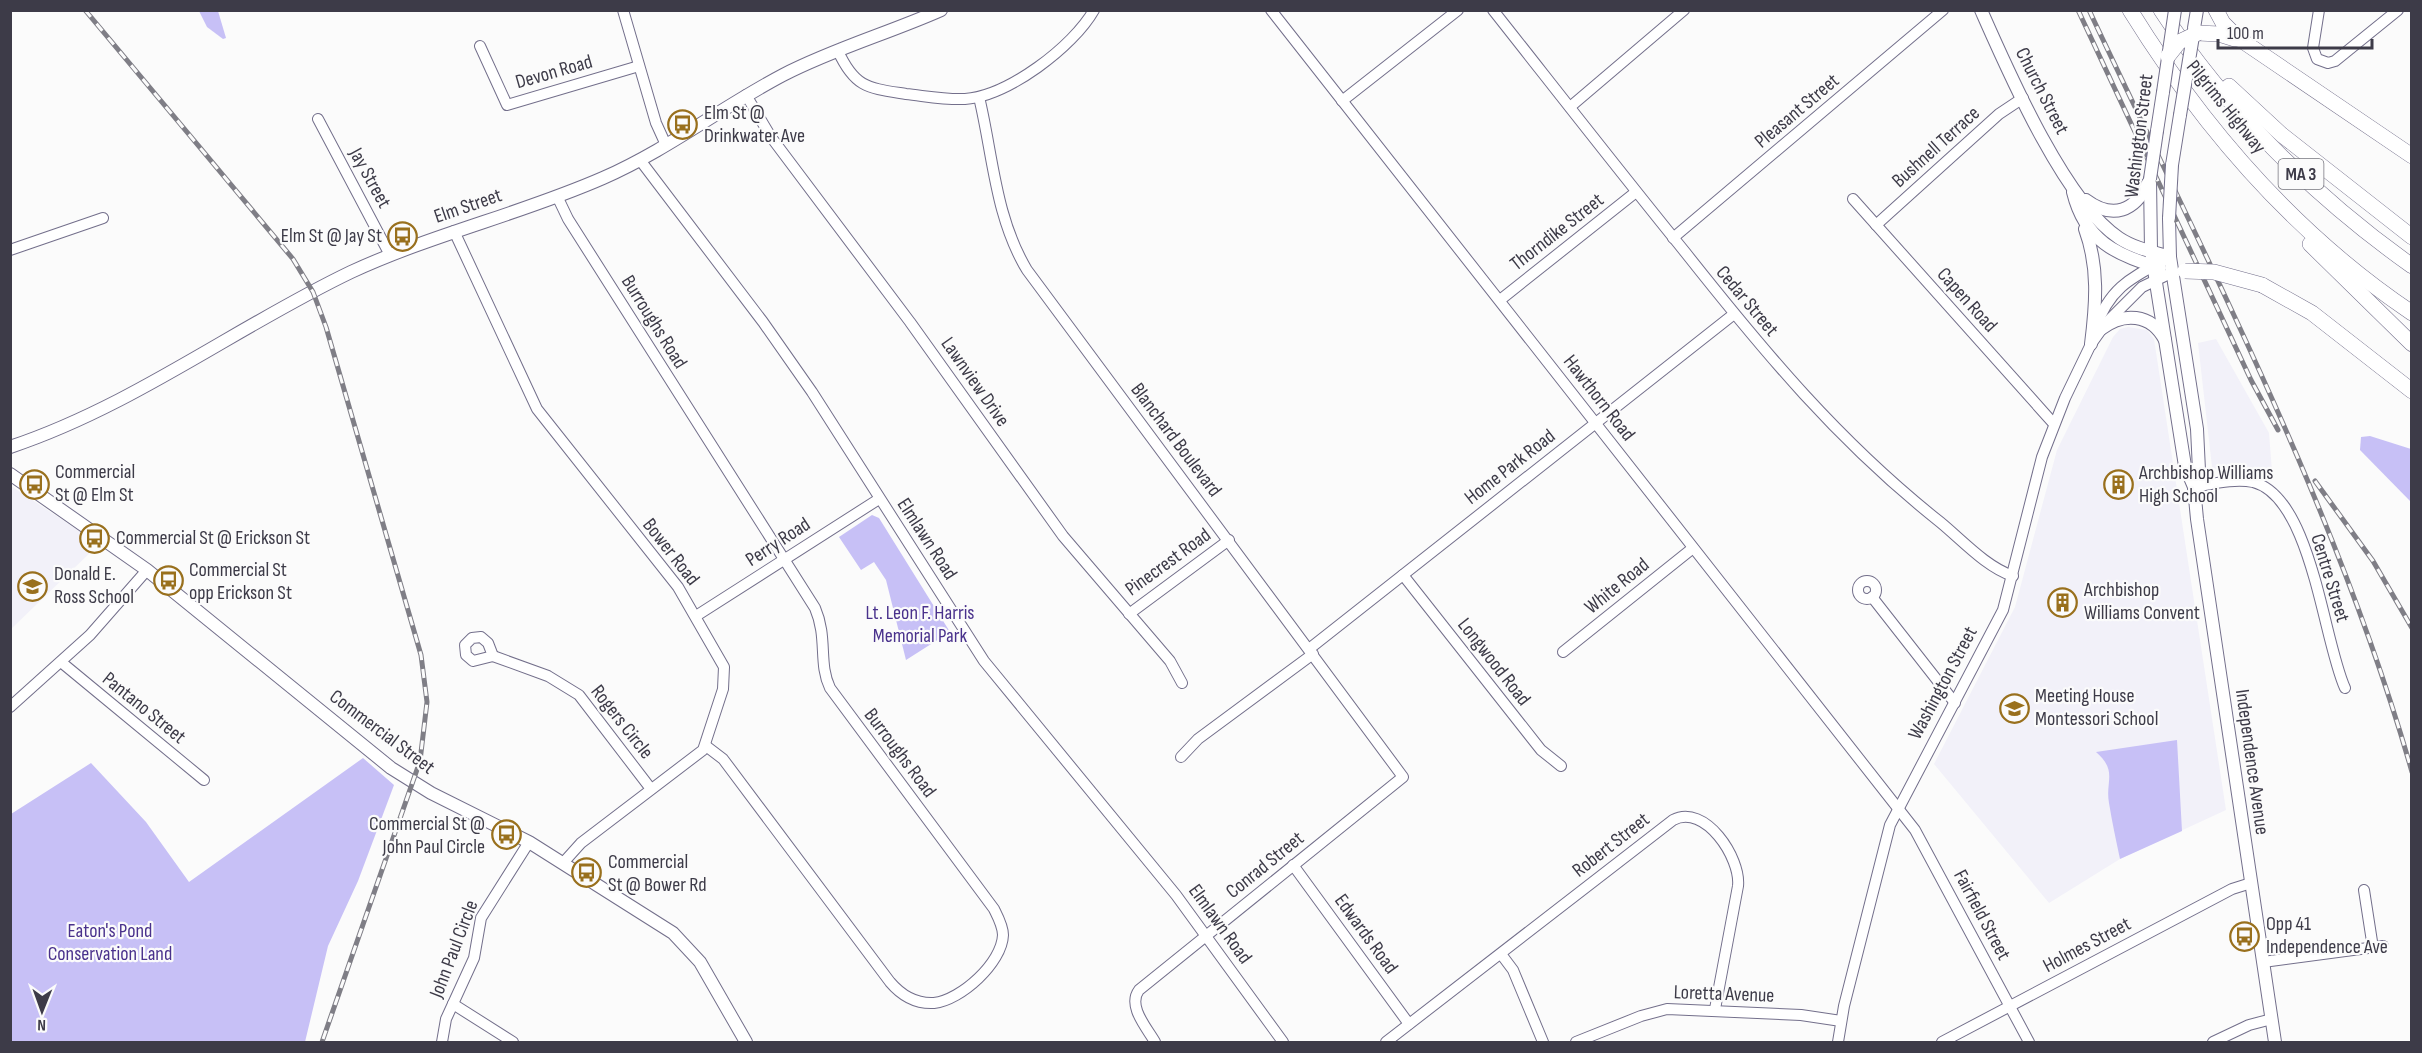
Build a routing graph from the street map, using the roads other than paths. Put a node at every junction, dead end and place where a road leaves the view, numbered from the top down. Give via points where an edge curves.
1 (623, 10) edge
2 (941, 10) edge
3 (1094, 10) edge
4 (1271, 10) edge
5 (1458, 10) edge
6 (1493, 10) edge
7 (1684, 10) edge
8 (1943, 10) edge
9 (1981, 10) edge
10 (2130, 10) edge
11 (2161, 10) edge
12 (2175, 10) edge
13 (2197, 10) edge
14 (2216, 10) edge
15 (2319, 10) edge
16 (2398, 10) edge
17 (2175, 31) junction
18 (2195, 32) junction
19 (2249, 45) junction
20 (480, 46) dead end
21 (838, 51) junction
22 (2168, 56) junction
23 (639, 66) junction
24 (746, 95) junction
25 (979, 97) junction
26 (2023, 98) junction
27 (1342, 101) junction
28 (2338, 106) junction
29 (1570, 107) junction
30 (318, 119) dead end
31 (666, 145) junction
32 (2233, 152) junction
33 (2412, 156) edge
34 (640, 160) junction
35 (2412, 168) edge
36 (2150, 179) junction
37 (2072, 187) junction
38 (1636, 192) junction
39 (556, 196) junction
40 (1853, 199) dead end
41 (2079, 213) junction
42 (104, 218) dead end
43 (1876, 225) junction
44 (454, 231) junction
45 (2412, 237) edge
46 (1673, 238) junction
47 (10, 250) edge
48 (2151, 251) junction
49 (390, 255) junction
50 (2153, 266) junction
51 (2412, 266) edge
52 (2176, 267) junction
53 (2156, 280) junction
54 (1500, 300) junction
55 (2412, 313) edge
56 (1734, 314) junction
57 (2101, 329) junction
58 (2091, 344) junction
59 (2412, 345) edge
60 (2167, 346) junction
61 (2412, 391) edge
62 (1595, 423) junction
63 (2054, 424) junction
64 (10, 447) edge
65 (10, 474) edge
66 (2194, 487) junction
67 (879, 499) junction
68 (1228, 540) junction
69 (1693, 548) junction
70 (784, 560) junction
71 (147, 570) junction
72 (1403, 575) junction
73 (2013, 576) junction
74 (1872, 597) dead end
75 (1129, 614) junction
76 (696, 616) junction
77 (1311, 651) junction
78 (1563, 652) dead end
79 (493, 656) dead end
80 (61, 662) junction
81 (1182, 683) dead end
82 (2345, 688) dead end
83 (1955, 703) junction
84 (10, 707) edge
85 (706, 746) junction
86 (1181, 757) dead end
87 (1561, 766) dead end
88 (1403, 777) joint
89 (204, 780) dead end
90 (651, 789) junction
91 (1898, 808) junction
92 (529, 842) junction
93 (563, 863) junction
94 (1293, 865) junction
95 (2251, 883) junction
96 (2364, 890) dead end
97 (1207, 936) junction
98 (1500, 954) junction
99 (2263, 962) junction
100 (453, 1004) junction
101 (2010, 1006) junction
102 (1715, 1009) junction
103 (2272, 1019) junction
104 (1841, 1021) junction
105 (1409, 1024) junction
106 (442, 1042) edge
107 (513, 1042) edge
108 (746, 1042) edge
109 (1155, 1042) edge
110 (1283, 1042) edge
111 (1386, 1042) edge
112 (1543, 1042) edge
113 (1576, 1042) edge
114 (1838, 1042) edge
115 (1942, 1042) edge
116 (2029, 1042) edge
117 (2213, 1042) edge
118 (2275, 1042) edge

1 - 23 street
2 - 21 main road, Elm Street
3 - 25 street via 1079,32 1053,54 1009,85
4 - 27 street, Hawthorn Road
5 - 27 street
6 - 29 street, Cedar Street
7 - 29 street
8 - 46 street, Pleasant Street
9 - 26 main road, Church Street
10 - 32 highway, Pilgrims Highway / MA 3 via 2180,85
11 - 17 highway, Pilgrims Highway / MA 3
12 - 22 main road, Washington Street, bridge
13 - 18 main road, Washington Street
14 - 19 highway via 2228,28
15 - 16 street via 2313,48 2320,62 2335,61
17 - 45 highway via 2263,118
17 - 51 highway, Pilgrims Highway / MA 3 via 2222,92 2274,148 2348,217
18 - 19 highway via 2219,33
18 - 22 highway, bridge via 2179,42
18 - 52 main road, Washington Street, bridge via 2174,149 2169,218
19 - 28 highway
20 - 23 street, Devon Road via 507,105
21 - 24 main road, Elm Street
21 - 25 street via 851,76 869,87 946,99
22 - 36 main road, Washington Street, bridge
23 - 31 street via 657,129
24 - 31 main road, Elm Street
24 - 75 street, Lawnview Drive via 771,137 910,321 1062,536
25 - 68 street, Blanchard Boulevard via 1003,216 1022,261
26 - 37 main road, Church Street
26 - 43 street, Bushnell Terrace via 1999,114
27 - 54 street, Hawthorn Road
28 - 33 highway
28 - 35 highway
29 - 38 street, Cedar Street
30 - 49 street, Jay Street
31 - 34 main road, Elm Street
32 - 55 highway, Pilgrims Highway / MA 3 via 2319,240
32 - 59 highway via 2300,234
34 - 39 main road, Elm Street
34 - 67 street, Elmlawn Road via 770,332
36 - 37 main road via 2138,200 2117,212 2094,206
36 - 48 main road, Washington Street
37 - 41 main road, Church Street
37 - 48 main road, Church Street via 2108,230 2125,242
38 - 46 street, Cedar Street
38 - 54 street, Thorndike Street
39 - 44 main road, Elm Street
39 - 70 street, Burroughs Road
40 - 43 street, Capen Road
41 - 50 main road, Church Street via 2092,233 2110,248
41 - 58 main road via 2091,247 2096,278
42 - 47 street
43 - 63 street, Capen Road
44 - 49 main road, Elm Street
44 - 76 street, Bower Road via 524,386 542,416 674,581
46 - 56 street, Cedar Street
48 - 50 main road, Washington Street
48 - 52 main road, Church Street
49 - 64 main road, Elm Street via 332,282 121,399
50 - 52 main road, Church Street
50 - 53 main road, Washington Street
50 - 58 street, Washington Street via 2129,279 2112,296
52 - 53 street, Washington Street
52 - 61 highway, bridge via 2262,285 2312,313
52 - 66 main road, Independence Avenue via 2197,429 2199,470
53 - 57 street, Washington Street via 2134,294
53 - 60 main road, Independence Avenue
54 - 62 street, Hawthorn Road
56 - 62 street, Home Park Road
56 - 73 street, Cedar Street via 1812,406 1852,446 1917,504 1997,568
57 - 58 street, Washington Street
57 - 60 main road via 2124,317 2141,318 2156,328
58 - 63 street, Washington Street
60 - 66 main road, Independence Avenue via 2185,466
62 - 69 street, Hawthorn Road
62 - 72 street, Home Park Road
63 - 73 street, Washington Street via 2039,468
65 - 71 main road, Commercial Street
66 - 82 street, Centre Street via 2252,482 2271,491 2282,502 2314,574 2333,656
66 - 95 main road, Independence Avenue
67 - 70 street, Perry Road
67 - 97 street, Elmlawn Road via 990,669
68 - 75 street, Pinecrest Road
68 - 77 street, Blanchard Boulevard
69 - 78 street, White Road
69 - 91 street, Hawthorn Road
70 - 76 street, Perry Road
70 - 85 street, Burroughs Road via 818,614 830,688 997,914 1003,937 993,963 977,979 942,1001 920,1002 898,991 723,759
71 - 80 street via 98,627
71 - 92 main road, Commercial Street via 391,768 431,793
72 - 77 street, Home Park Road
72 - 87 street, Longwood Road via 1540,750
73 - 83 street, Washington Street via 1999,619
74 - 83 street
75 - 81 street, Lawnview Drive via 1173,666
76 - 85 street, Bower Road via 725,672
77 - 86 street, Home Park Road via 1198,739
77 - 88 street, Blanchard Boulevard
79 - 90 street, Rogers Circle via 555,679 579,694
80 - 84 street
80 - 89 street, Pantano Street
83 - 91 street, Washington Street
85 - 90 street
88 - 94 street, Conrad Street
90 - 93 street via 581,843
91 - 101 street, Fairfield Street via 1922,841
91 - 104 street, Washington Street via 1887,833
92 - 93 main road, Commercial Street
92 - 100 street, John Paul Circle via 481,918 474,958
93 - 108 main road, Commercial Street via 685,944
94 - 97 street, Conrad Street
94 - 105 street, Edwards Road
95 - 99 main road, Independence Avenue
95 - 101 street, Holmes Street via 2232,889
96 - 99 street via 2378,947
97 - 109 street, Conrad Street via 1137,993 1137,1011
97 - 110 street, Elmlawn Road
98 - 102 street, Robert Street via 1673,820 1695,817 1707,825 1733,856 1739,876
98 - 105 street, Robert Street
98 - 112 street via 1513,970
99 - 103 main road, Independence Avenue
100 - 106 street, John Paul Circle
100 - 107 street
101 - 115 street, Holmes Street
101 - 116 street, Fairfield Street
102 - 104 street, Loretta Avenue
102 - 113 street, Loretta Avenue via 1660,1010
103 - 117 street via 2249,1024
103 - 118 main road, Independence Avenue
104 - 114 street, Washington Street
105 - 111 street, Robert Street

